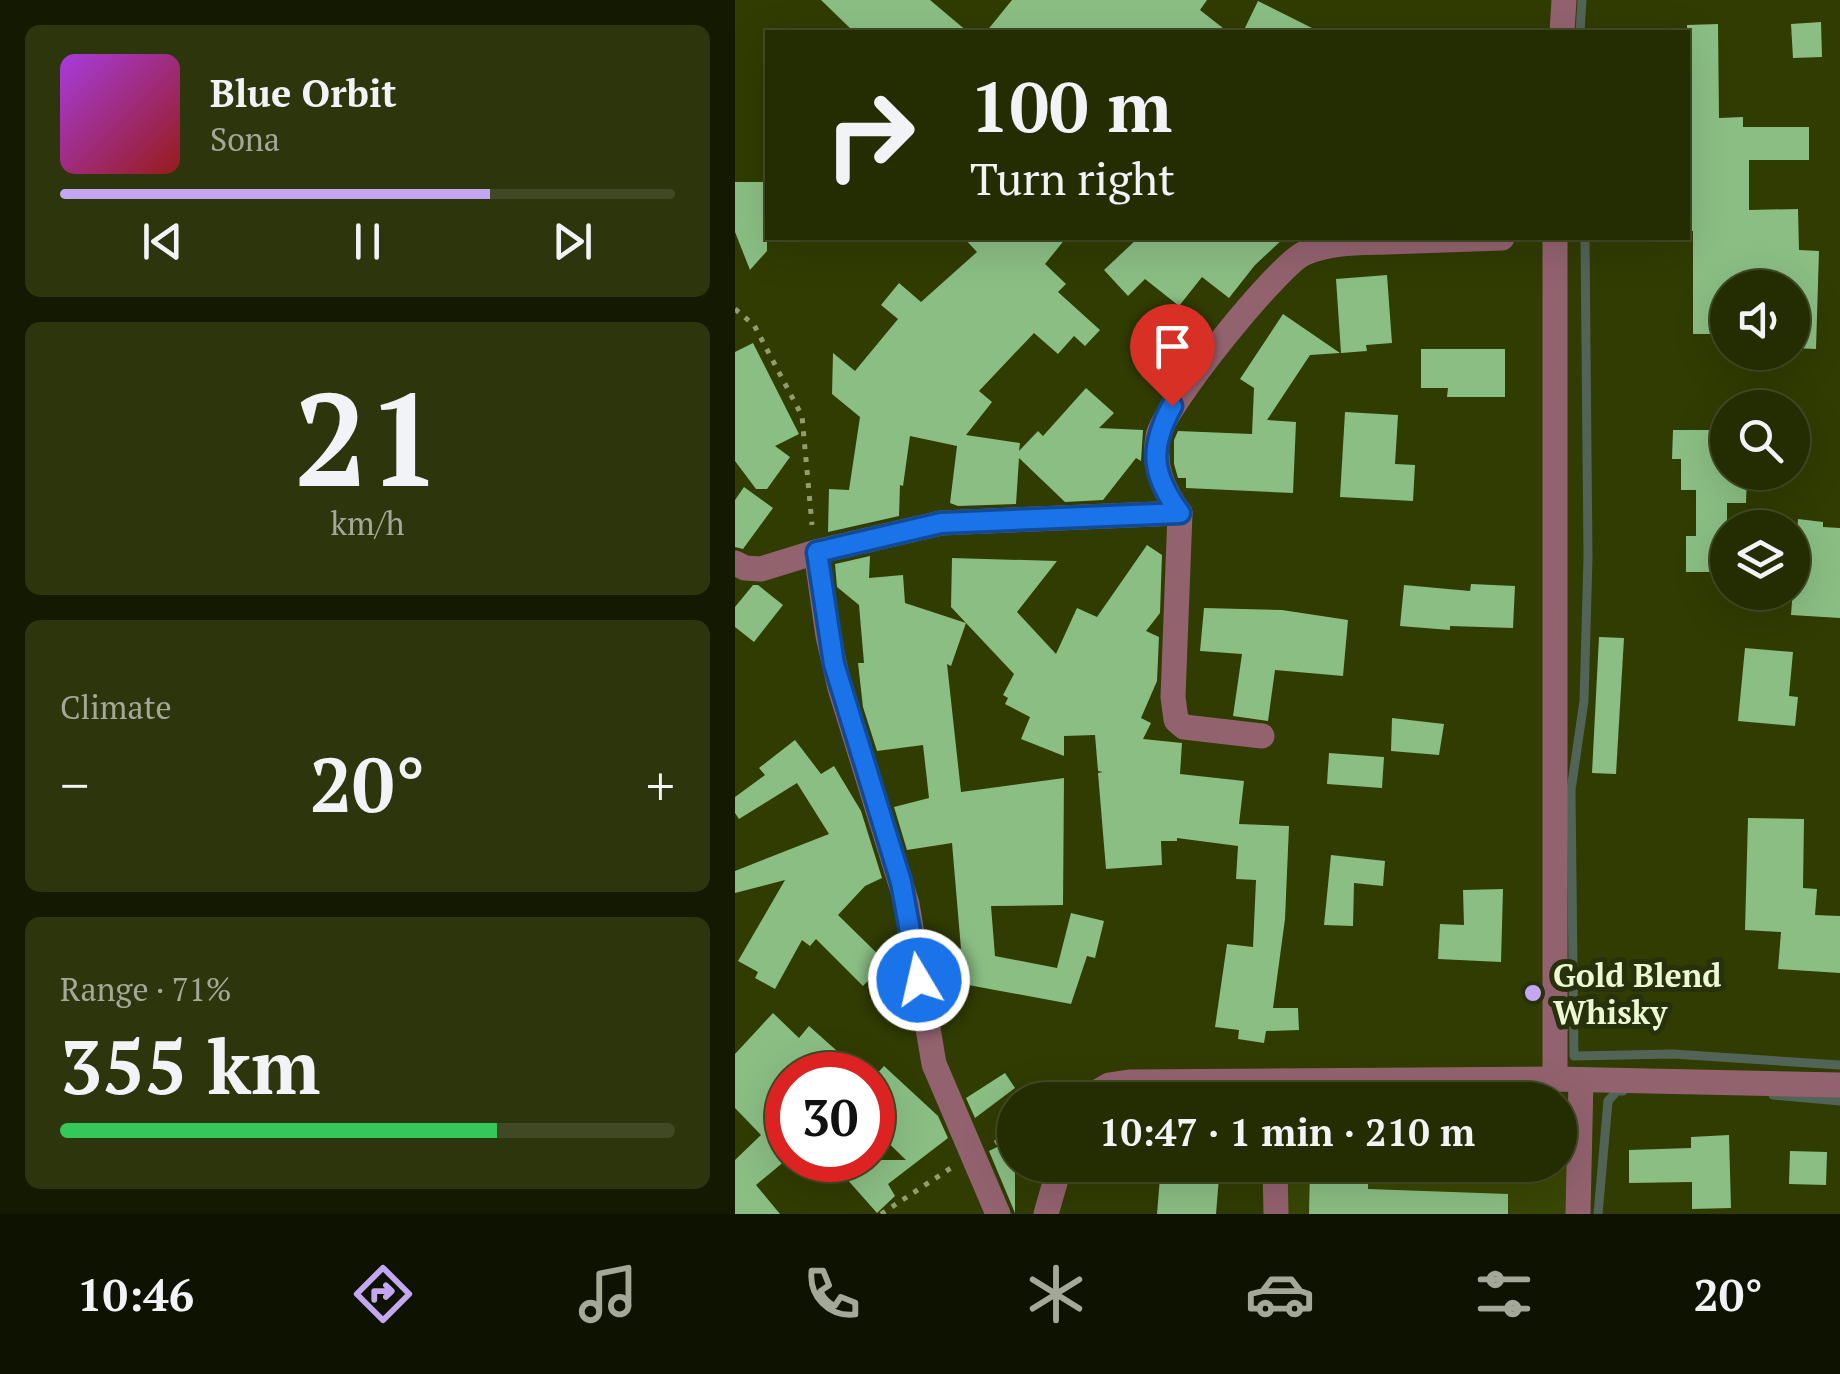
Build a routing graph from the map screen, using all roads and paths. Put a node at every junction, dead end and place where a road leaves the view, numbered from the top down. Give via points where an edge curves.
1 (1563, 0) edge
2 (1563, 30) edge
3 (1453, 240) edge
4 (1555, 240) edge
5 (735, 309) edge
6 (1180, 513) junction
7 (817, 552) junction
8 (735, 563) edge
9 (1262, 736) dead end
10 (1555, 1079) junction
11 (1581, 1080) junction
12 (1478, 1082) edge
13 (1840, 1085) edge
14 (997, 1142) edge
15 (973, 1154) junction
16 (1055, 1182) edge
17 (1275, 1182) edge
18 (881, 1214) edge
19 (999, 1214) edge
20 (1045, 1214) edge
21 (1276, 1214) edge
22 (1577, 1214) edge

1 - 2 street
3 - 6 street via 1329,245 1300,254 1280,271 1159,430 1158,475
4 - 10 street
5 - 7 path via 754,325 802,416
6 - 7 street via 941,523
6 - 9 street via 1176,720 1184,727
7 - 8 street via 761,569
7 - 15 street via 840,688 907,904 933,1064
10 - 11 street
10 - 12 street
11 - 13 street
11 - 22 street
14 - 15 path
15 - 18 path
15 - 19 street
16 - 20 street
17 - 21 street

